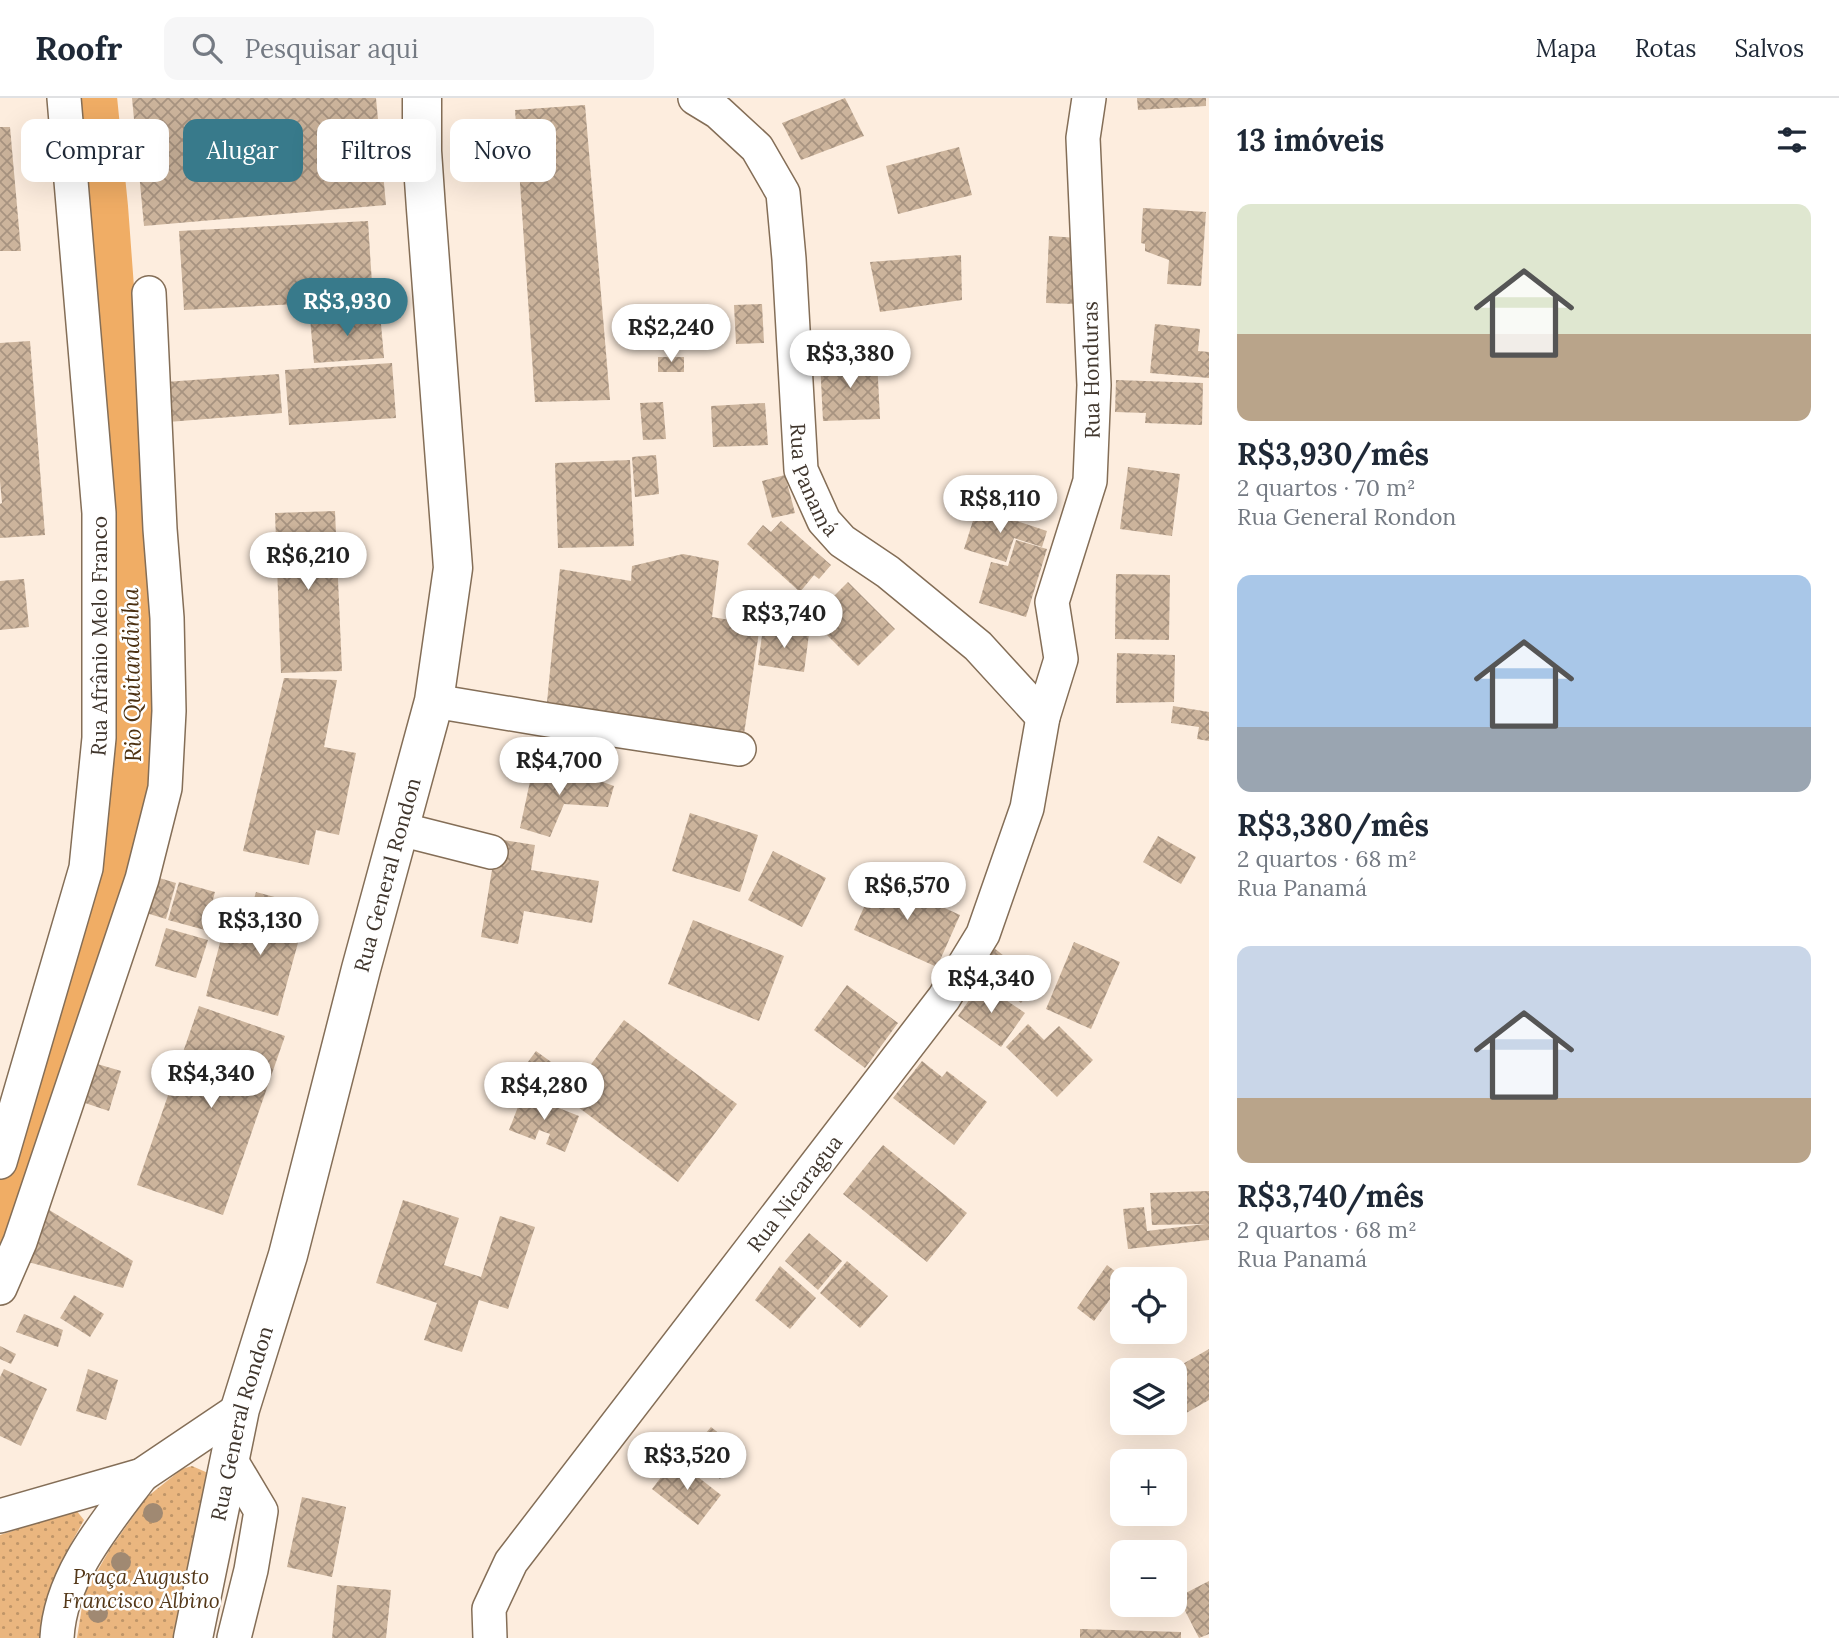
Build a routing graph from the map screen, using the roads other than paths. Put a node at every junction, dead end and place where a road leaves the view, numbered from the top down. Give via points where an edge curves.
1 (64, 98) edge
2 (422, 98) edge
3 (695, 98) edge
4 (1089, 98) edge
5 (149, 293) dead end
6 (434, 701) junction
7 (1043, 717) junction
8 (739, 749) dead end
9 (400, 829) junction
10 (491, 852) dead end
11 (0, 1162) edge
12 (0, 1288) edge
13 (240, 1409) junction
14 (230, 1459) junction
15 (142, 1475) junction
16 (0, 1516) edge
17 (57, 1638) edge
18 (192, 1638) edge
19 (234, 1638) edge
20 (490, 1638) edge

1 - 11 street, Rua Afrânio Melo Franco via 99,513 99,738 86,868
2 - 6 main road, Rua General Rondon via 453,568
3 - 7 street, Rua Panamá via 718,112 757,148 783,193 801,470 824,521 842,541 888,572 978,646
4 - 7 street, Rua Honduras via 1083,138 1094,385 1090,481 1052,602 1061,660
5 - 12 street via 167,618 165,788 142,879 20,1242
6 - 8 street
6 - 9 main road, Rua General Rondon
7 - 20 street, Rua Nicaragua via 1027,808 983,934 944,998 511,1562 489,1609
9 - 10 street
9 - 13 main road, Rua General Rondon via 288,1255
13 - 14 main road, Rua General Rondon
13 - 15 street
14 - 18 main road, Rua General Rondon
14 - 19 street via 261,1511
15 - 16 street
15 - 17 street via 94,1540 76,1573

